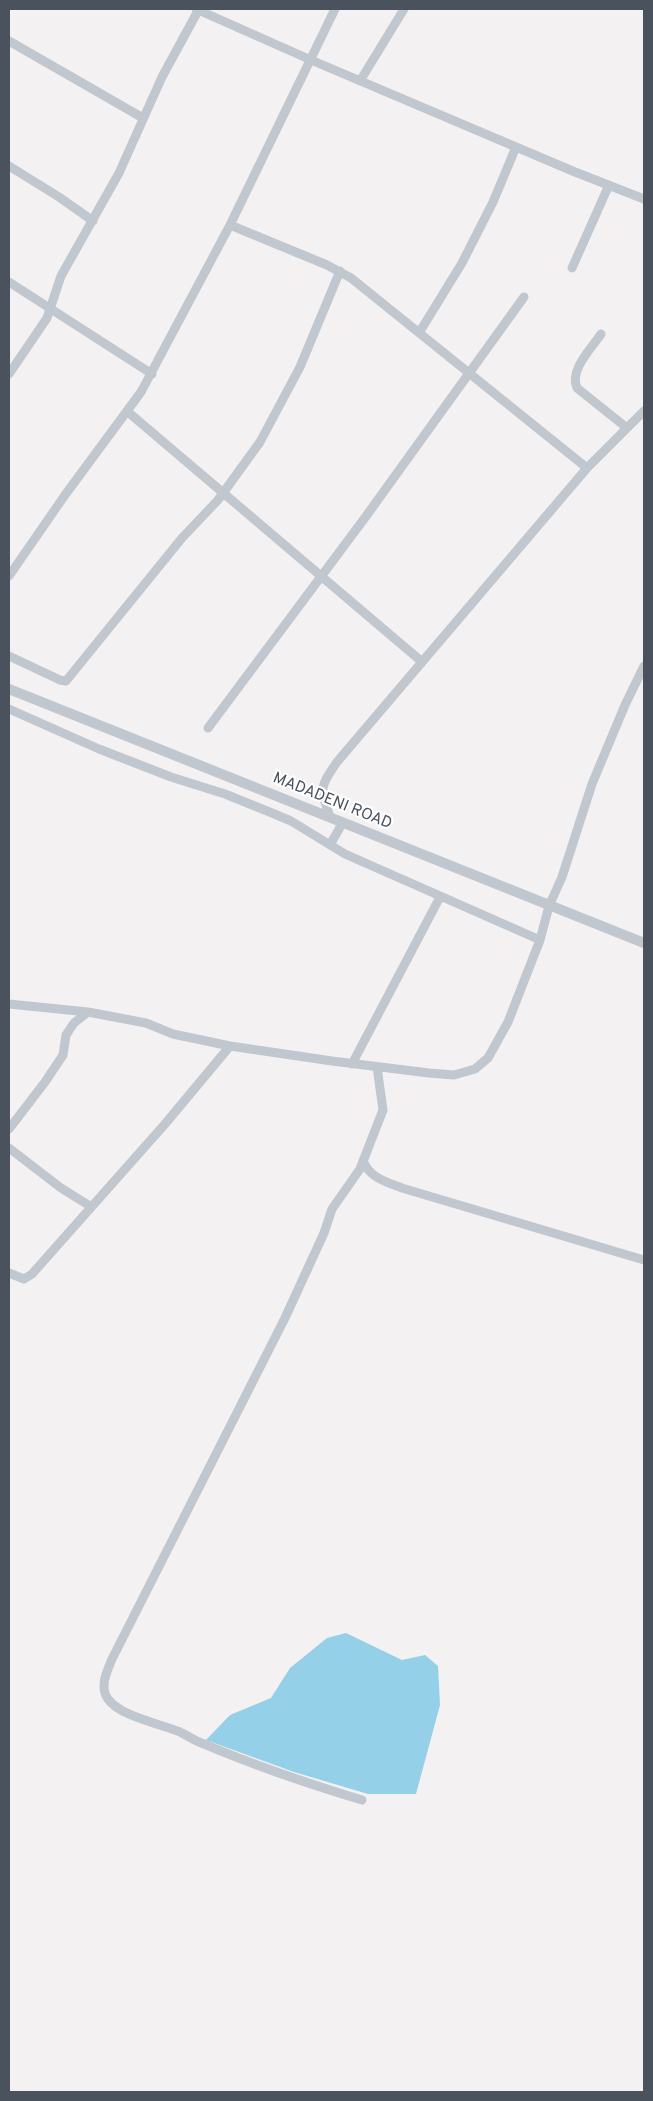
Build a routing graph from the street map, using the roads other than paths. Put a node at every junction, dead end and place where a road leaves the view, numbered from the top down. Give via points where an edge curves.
1 (198, 9) edge
2 (335, 9) edge
3 (404, 9) edge
4 (9, 41) edge
5 (311, 60) junction
6 (360, 81) junction
7 (143, 118) junction
8 (516, 147) junction
9 (9, 166) edge
10 (609, 185) junction
11 (644, 199) edge
12 (93, 221) junction
13 (230, 225) junction
14 (572, 268) dead end
15 (340, 271) junction
16 (9, 282) edge
17 (524, 297) dead end
18 (52, 308) junction
19 (419, 333) junction
20 (601, 334) dead end
21 (468, 372) junction
22 (9, 374) edge
23 (152, 374) junction
24 (644, 411) edge
25 (128, 412) junction
26 (627, 428) junction
27 (587, 468) junction
28 (223, 492) junction
29 (320, 575) junction
30 (9, 576) edge
31 (9, 656) edge
32 (421, 661) junction
33 (644, 666) edge
34 (9, 689) edge
35 (9, 709) edge
36 (208, 728) dead end
37 (330, 817) junction
38 (343, 822) junction
39 (330, 846) junction
40 (440, 897) junction
41 (549, 906) junction
42 (540, 940) junction
43 (644, 943) edge
44 (9, 1004) edge
45 (88, 1012) junction
46 (230, 1046) junction
47 (352, 1064) junction
48 (377, 1067) junction
49 (9, 1129) edge
50 (9, 1148) edge
51 (363, 1161) junction
52 (90, 1206) junction
53 (644, 1260) edge
54 (9, 1273) edge
55 (362, 1800) dead end

1 - 5 street
1 - 7 street
2 - 5 street
3 - 6 street
4 - 7 street
5 - 6 street
5 - 13 street
6 - 8 street
7 - 12 street
8 - 10 street
8 - 19 street via 462,263
9 - 12 street
10 - 11 street
10 - 14 street
12 - 18 street via 57,286
13 - 15 street
13 - 23 street
15 - 19 street
15 - 28 street via 300,367 271,424
16 - 18 street
17 - 21 street
18 - 22 street
18 - 23 street
19 - 21 street
20 - 26 street via 576,371 575,384
21 - 27 street
21 - 29 street
23 - 25 street
24 - 26 street
25 - 28 street
25 - 30 street
26 - 27 street
27 - 32 street
28 - 29 street
28 - 31 street via 66,681
29 - 32 street
29 - 36 street
32 - 37 street via 325,779 322,790
33 - 41 street via 592,784 562,877
34 - 37 street, MADADENI ROAD
35 - 39 street via 99,749 291,821
37 - 38 street, MADADENI ROAD
38 - 39 street
38 - 41 street, MADADENI ROAD
39 - 40 street
40 - 42 street
40 - 47 street
41 - 42 street
41 - 43 street, MADADENI ROAD
42 - 48 street via 508,1022 493,1049 475,1070 454,1075
44 - 45 street
45 - 46 street via 146,1023 173,1034
45 - 49 street via 74,1023 66,1035 63,1054 46,1082
46 - 47 street
46 - 52 street
47 - 48 street
48 - 51 street via 383,1110
50 - 52 street
51 - 53 street via 374,1176 402,1188
51 - 55 street via 355,1178 332,1209 285,1318 112,1659 104,1688 107,1698 116,1707 134,1716 180,1732 252,1764
52 - 54 street via 28,1278

